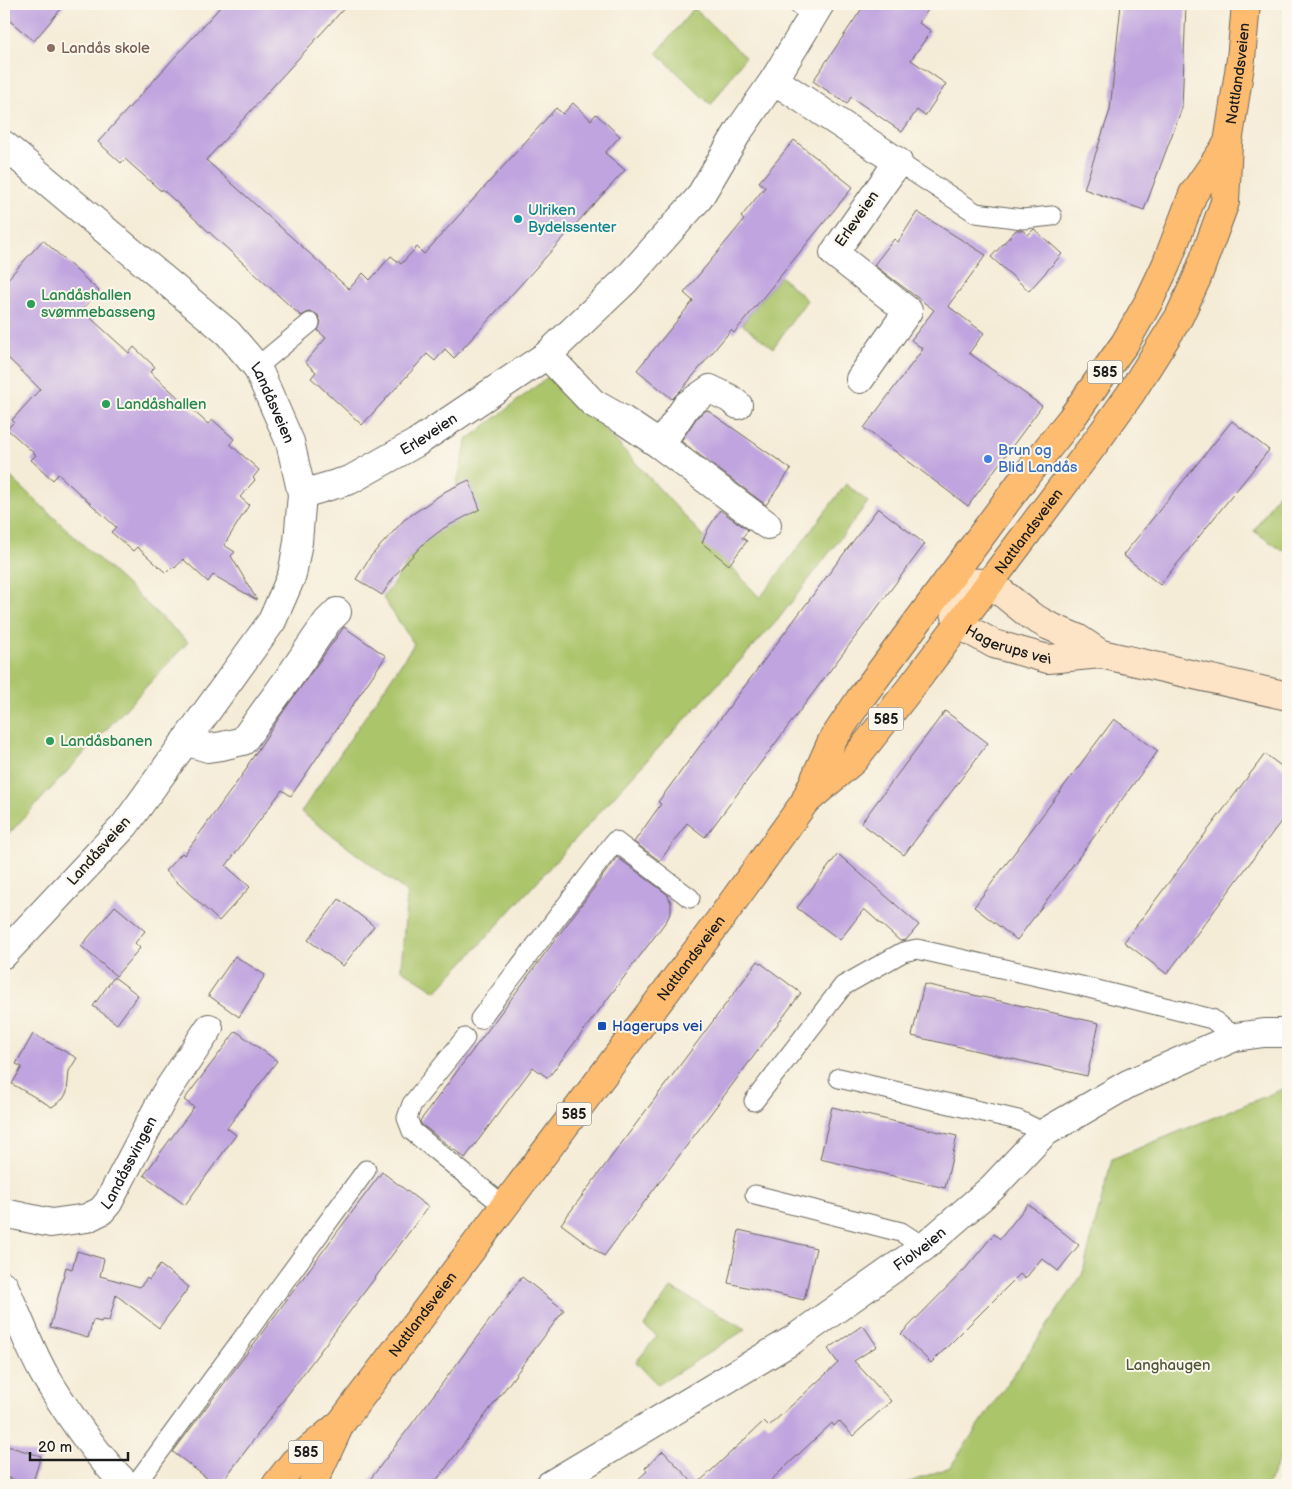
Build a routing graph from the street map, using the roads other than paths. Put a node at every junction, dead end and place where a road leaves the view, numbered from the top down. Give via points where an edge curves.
1 (1246, 4) edge
2 (810, 8) edge
3 (774, 80) junction
4 (1228, 142) junction
5 (4, 145) edge
6 (898, 162) junction
7 (1052, 216) dead end
8 (310, 324) dead end
9 (547, 355) junction
10 (257, 368) junction
11 (860, 379) dead end
12 (738, 404) dead end
13 (660, 445) junction
14 (302, 494) junction
15 (767, 526) dead end
16 (947, 582) junction
17 (990, 583) junction
18 (337, 612) dead end
19 (958, 624) junction
20 (1101, 654) junction
21 (1288, 696) edge
22 (185, 741) junction
23 (804, 804) junction
24 (690, 898) dead end
25 (4, 954) edge
26 (480, 1019) dead end
27 (209, 1028) dead end
28 (1288, 1033) edge
29 (1235, 1037) junction
30 (465, 1038) dead end
31 (839, 1078) dead end
32 (754, 1101) dead end
33 (1044, 1133) junction
34 (366, 1170) dead end
35 (754, 1195) dead end
36 (504, 1206) junction
37 (4, 1212) edge
38 (924, 1247) junction
39 (4, 1286) edge
40 (341, 1423) junction
41 (127, 1485) edge
42 (135, 1485) edge
43 (276, 1485) edge
44 (312, 1485) edge
45 (550, 1485) edge

1 - 4 main road, Nattlandsveien / 585
2 - 3 street, Erleveien
3 - 6 street
3 - 9 street, Erleveien via 699,198 626,280
4 - 16 main road, Nattlandsveien / 585 via 1193,194 1152,294 1125,343
4 - 17 main road, Nattlandsveien / 585 via 1225,202 1179,317 1131,393
5 - 10 street, Landåsveien via 228,333
6 - 7 lane via 976,213 1023,220
6 - 11 street, Erleveien via 834,253 908,311
8 - 10 lane
9 - 13 street via 593,403
9 - 14 street, Erleveien via 416,443 350,480
10 - 14 street, Landåsveien via 290,442
12 - 13 street via 710,389 688,405
13 - 15 street
14 - 22 street, Landåsveien via 292,576 272,621
16 - 17 main road
16 - 19 main road, Hagerups vei
16 - 23 main road, Nattlandsveien / 585 via 832,741
17 - 19 main road, Nattlandsveien / 585
17 - 20 main road, Hagerups vei via 1031,616 1077,638
18 - 22 street via 243,741 208,748
19 - 20 main road, Hagerups vei via 994,644 1048,659
19 - 23 main road, Nattlandsveien / 585 via 853,761
20 - 21 main road, Hagerups vei
22 - 25 street, Landåsveien via 125,825
23 - 36 main road, Nattlandsveien / 585
24 - 26 lane via 615,841
27 - 37 street, Landåssvingen via 165,1094 101,1211 87,1218 51,1223
28 - 29 street, Fiolveien via 1264,1032
29 - 32 lane via 1212,1019 917,949 903,952 843,986
29 - 33 street, Fiolveien via 1128,1084
30 - 36 lane via 412,1104 408,1118 412,1131
31 - 33 lane via 1018,1120
33 - 38 street, Fiolveien via 992,1188
34 - 42 lane
35 - 38 lane via 901,1232
36 - 40 main road, Nattlandsveien / 585
38 - 45 street, Fiolveien via 791,1341
39 - 41 street via 44,1373 84,1433
40 - 43 main road, Nattlandsveien / 585 via 294,1462
40 - 44 main road, Nattlandsveien / 585

